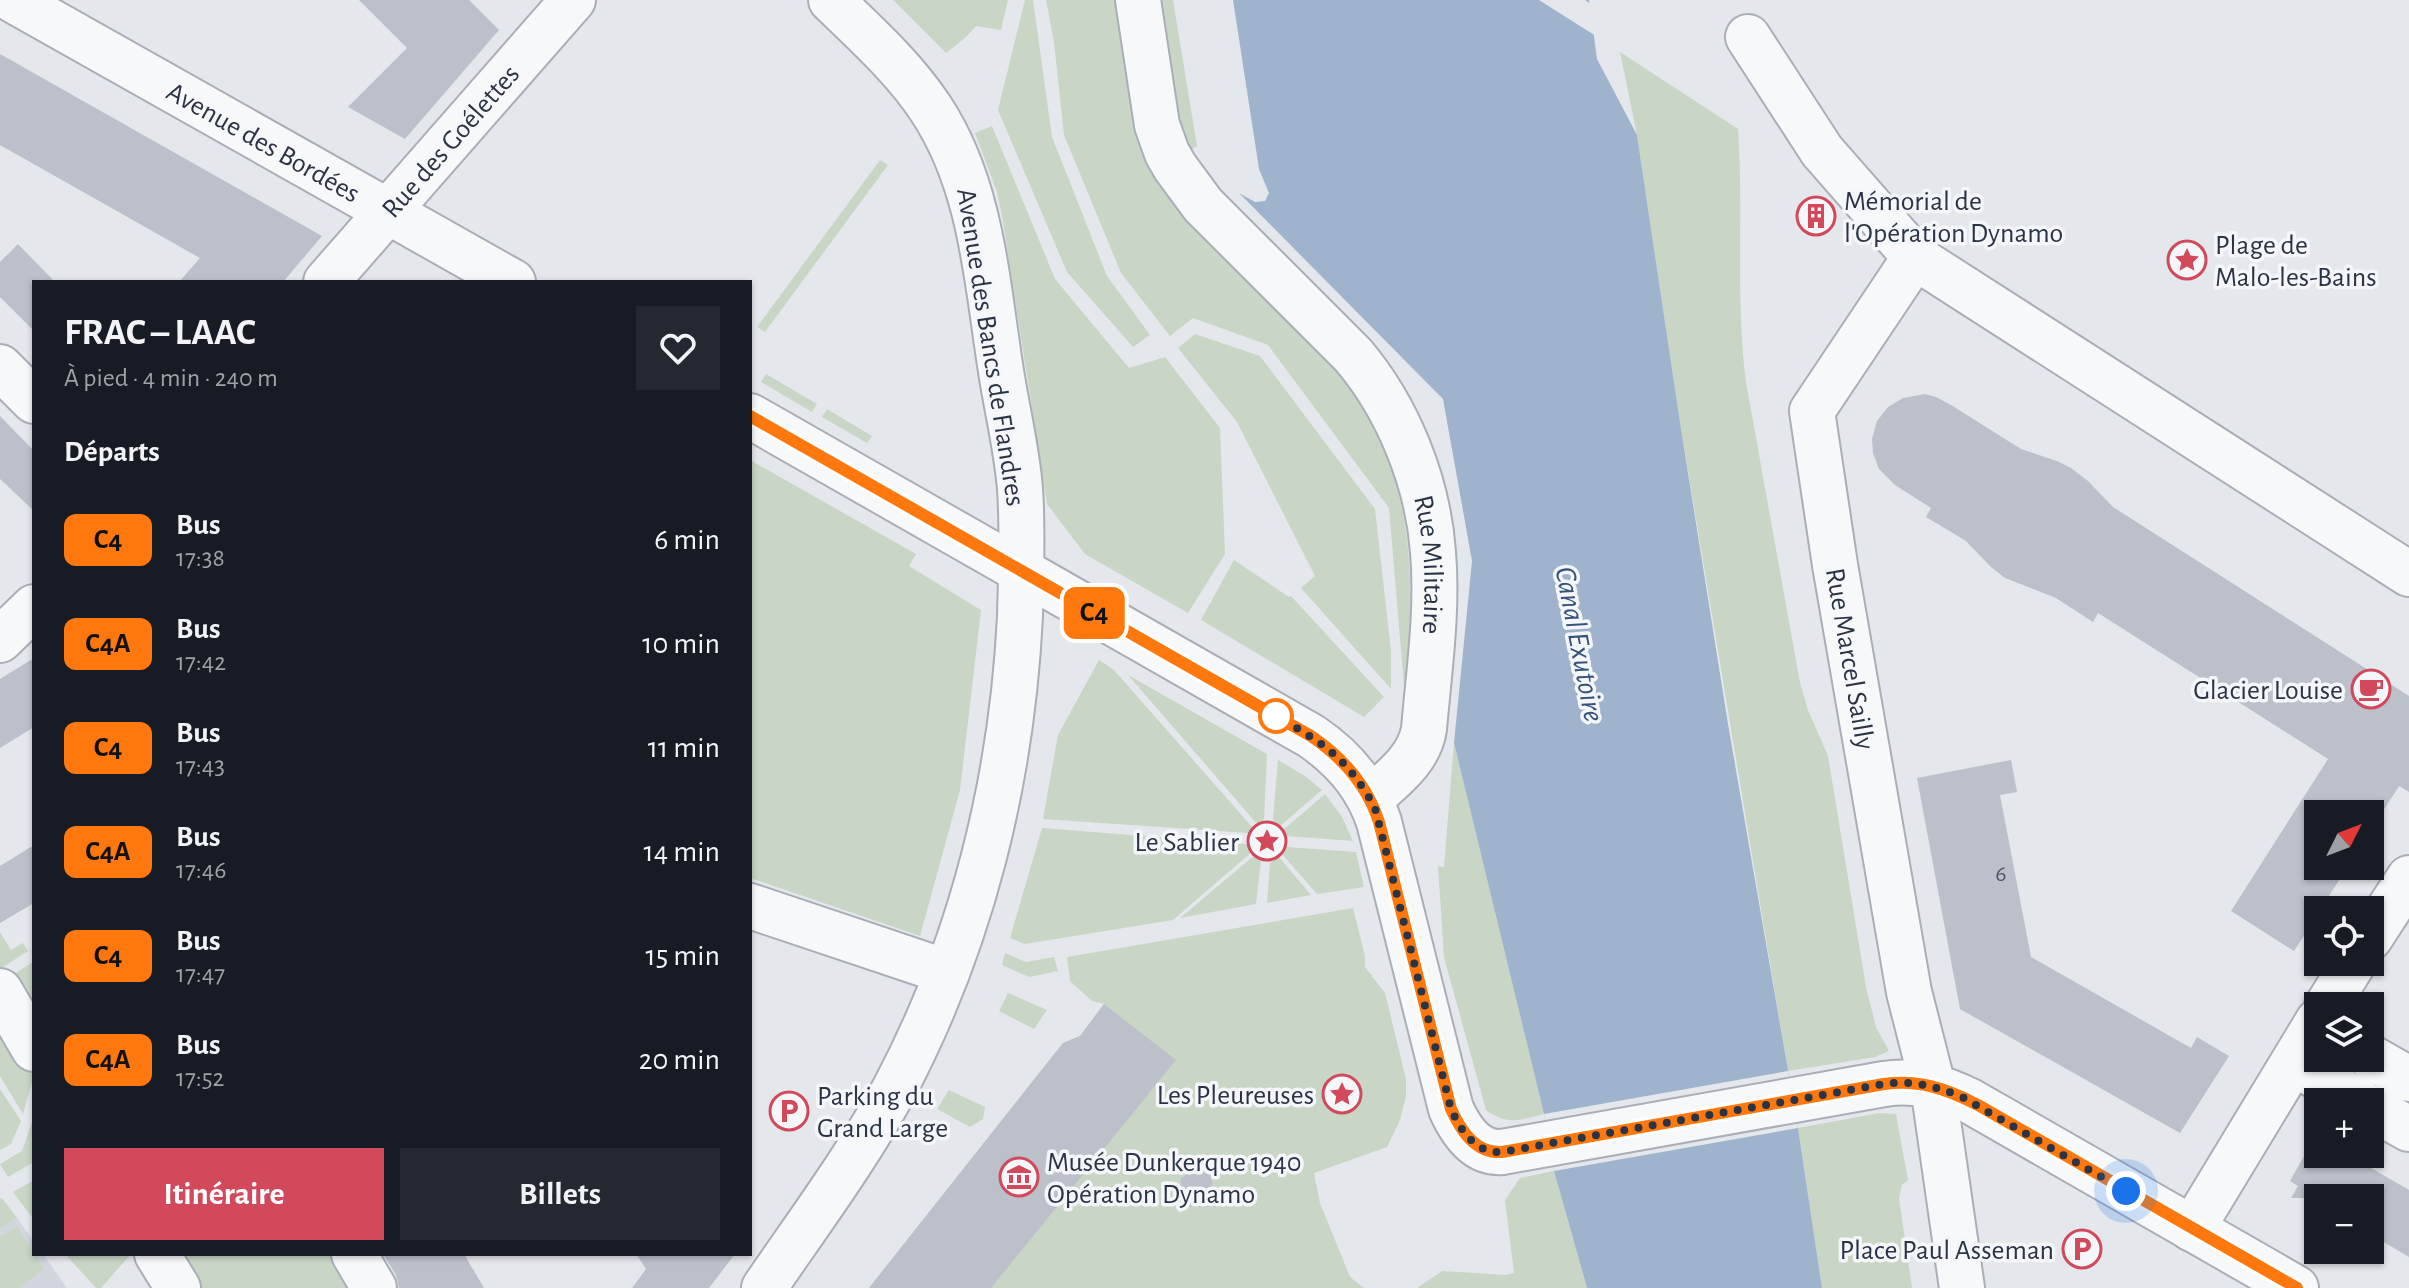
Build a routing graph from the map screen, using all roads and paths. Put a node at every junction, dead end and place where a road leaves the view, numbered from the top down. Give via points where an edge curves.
1 (13, 0) edge
2 (573, 0) edge
3 (831, 0) edge
4 (1138, 0) edge
5 (1748, 37) dead end
6 (388, 211) junction
7 (1915, 257) junction
8 (328, 280) edge
9 (509, 280) edge
10 (0, 367) edge
11 (32, 399) edge
12 (752, 417) edge
13 (1022, 572) junction
14 (2409, 574) edge
15 (32, 609) edge
16 (0, 640) edge
17 (1370, 799) junction
18 (2409, 878) edge
19 (752, 907) edge
20 (2384, 916) edge
21 (947, 972) junction
22 (0, 991) edge
23 (2304, 1045) edge
24 (32, 1046) edge
25 (2293, 1063) junction
26 (2384, 1065) edge
27 (2409, 1079) edge
28 (1933, 1086) junction
29 (2337, 1088) edge
30 (2384, 1115) edge
31 (2409, 1129) edge
32 (2192, 1229) junction
33 (158, 1256) edge
34 (355, 1256) edge
35 (761, 1275) edge
36 (178, 1288) edge
37 (374, 1288) edge
38 (1962, 1288) edge
39 (2296, 1288) edge

1 - 6 street, Avenue des Bordées
2 - 6 street, Rue des Goélettes
3 - 13 street, Avenue des Bancs de Flandres via 930,107 965,179 1020,485
4 - 17 street, Rue Militaire via 1157,125 1175,167 1203,205 1364,368 1380,390 1421,487 1435,588 1422,743
5 - 7 street via 1822,151
6 - 8 street, Rue des Goélettes
6 - 9 street, Avenue des Bordées
7 - 14 street
7 - 28 street, Rue Marcel Sailly via 1812,411 1909,992
10 - 11 street
12 - 13 street
13 - 17 street via 1311,736 1341,760
13 - 21 street, Avenue des Bancs de Flandres via 1017,666 995,814
15 - 16 street
17 - 28 street via 1451,1109 1482,1148 1511,1150 1884,1084
18 - 20 street
19 - 21 street
21 - 35 street, Avenue des Bancs de Flandres via 880,1115 846,1169
22 - 24 street
23 - 25 street
25 - 29 street
25 - 32 street
26 - 27 street
28 - 32 street via 1978,1105
28 - 38 street
30 - 31 street
32 - 39 street
33 - 36 street
34 - 37 street

